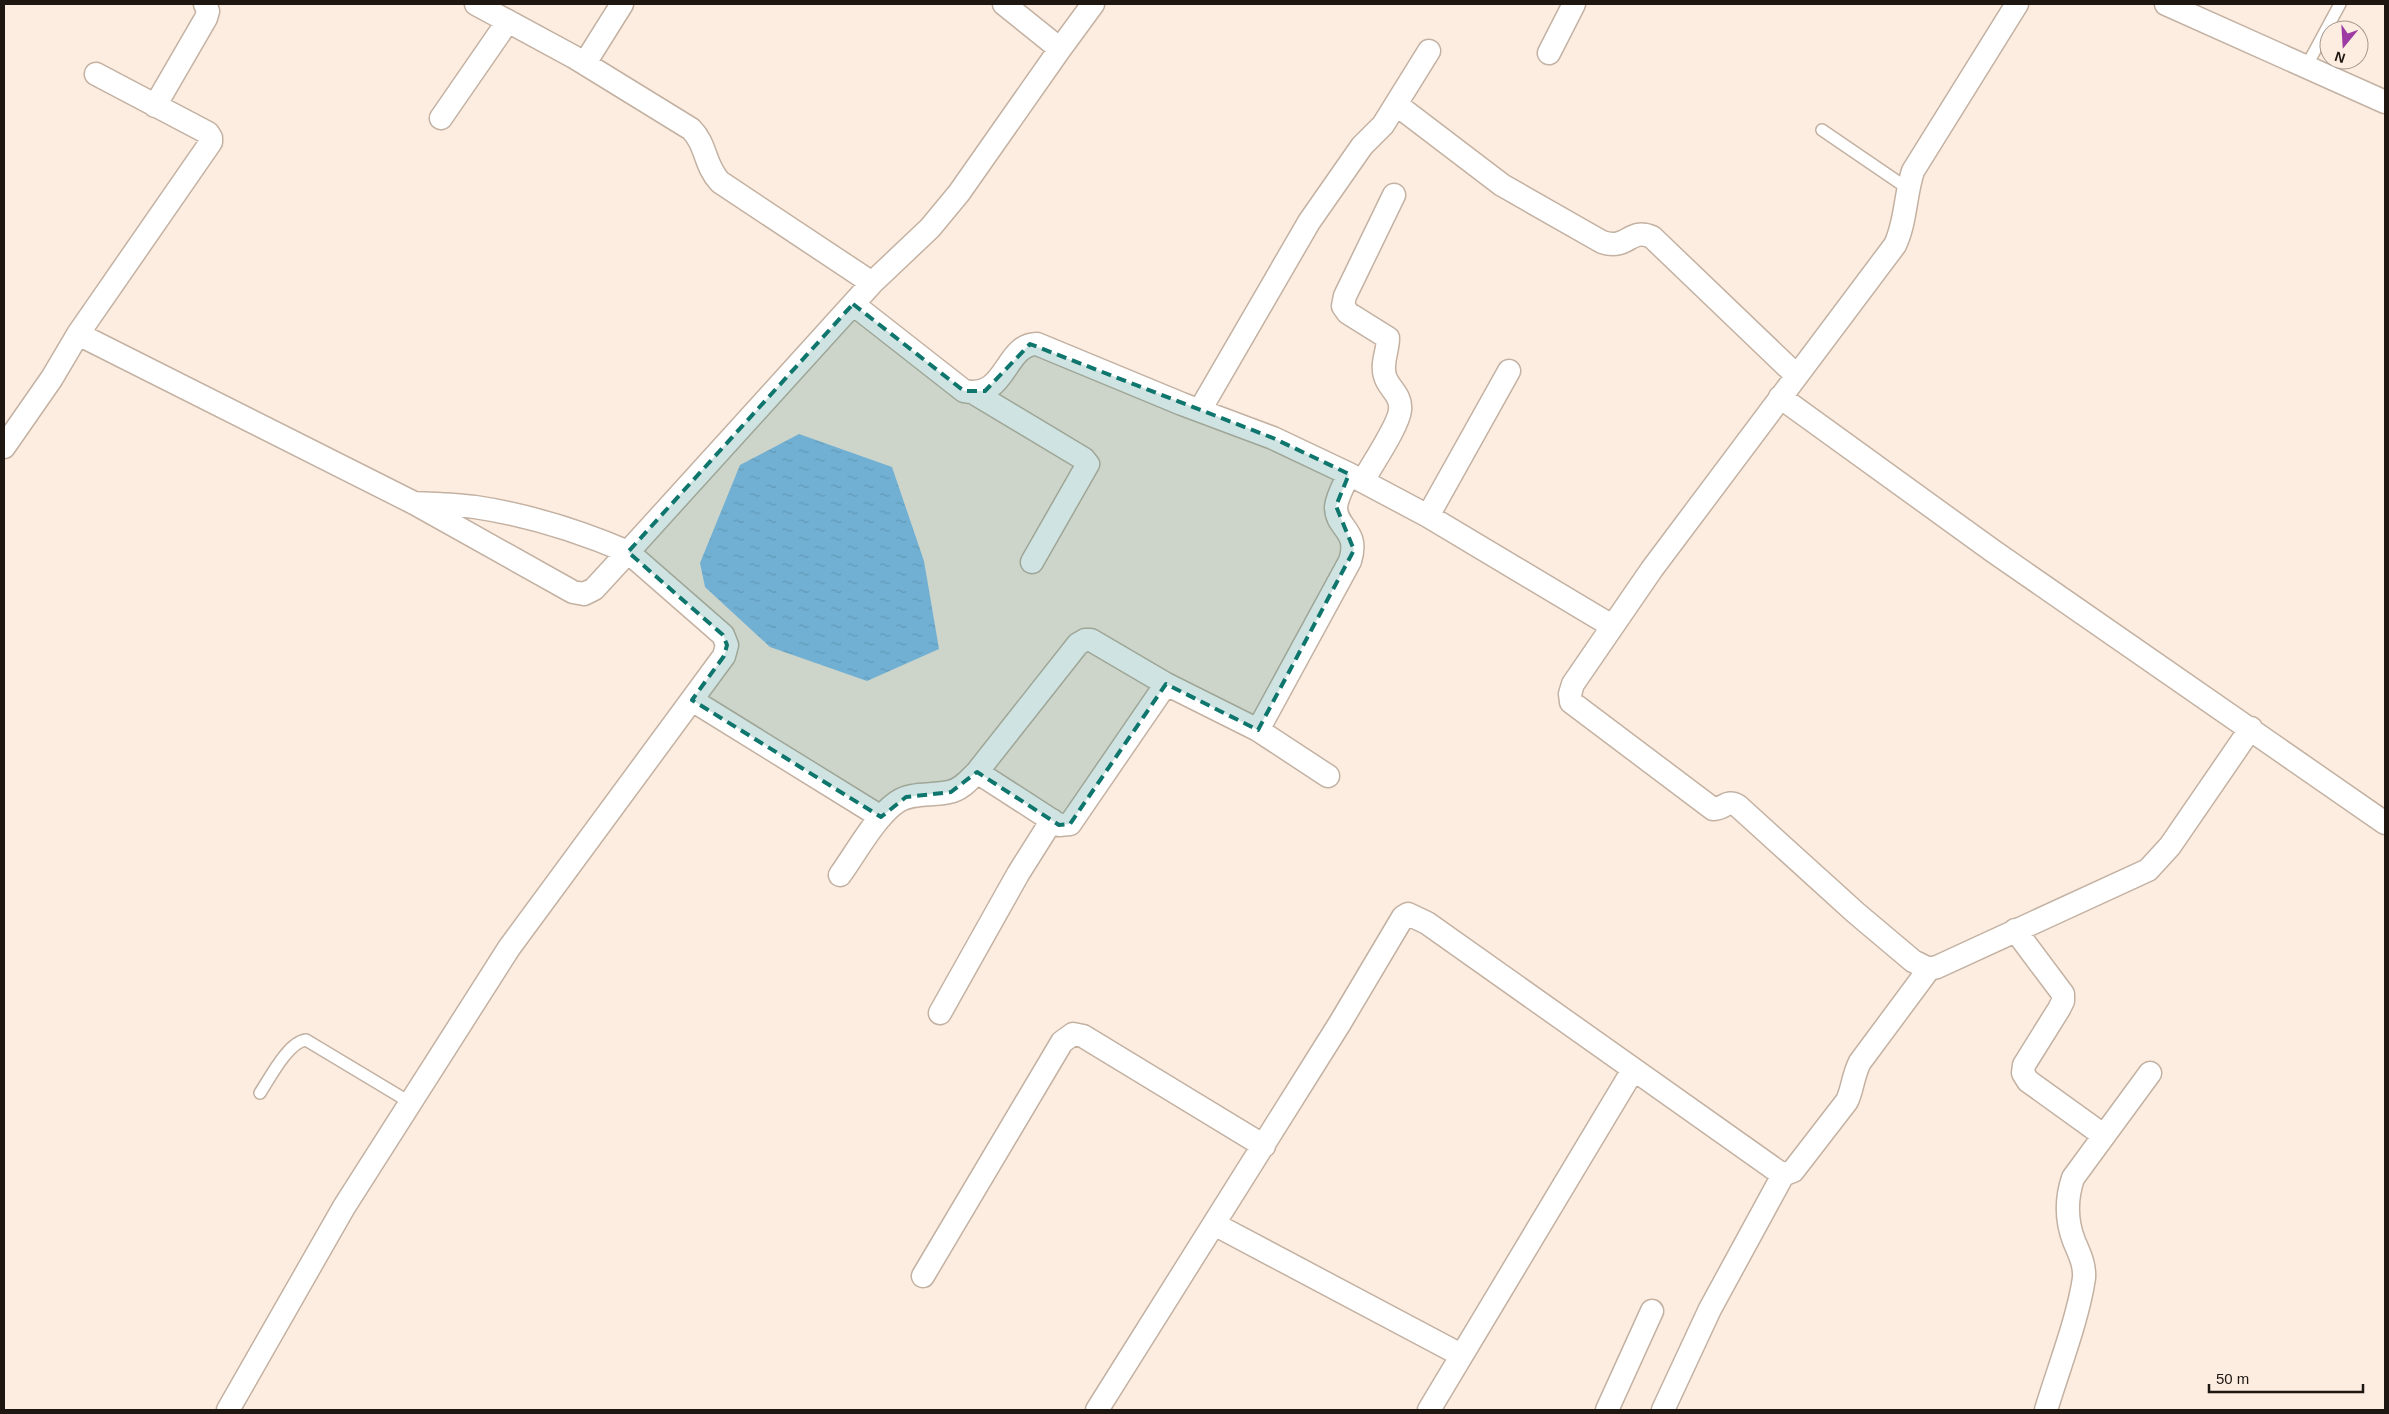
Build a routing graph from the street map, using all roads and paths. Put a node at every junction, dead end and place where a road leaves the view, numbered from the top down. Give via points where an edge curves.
1 (205, 4) edge
2 (476, 4) edge
3 (622, 4) edge
4 (1004, 4) edge
5 (1092, 4) edge
6 (1574, 4) edge
7 (2017, 4) edge
8 (2340, 4) edge
9 (2172, 5) edge
10 (508, 21) junction
11 (1060, 49) junction
12 (1429, 52) dead end
13 (1549, 53) dead end
14 (585, 64) junction
15 (2306, 67) junction
16 (96, 74) dead end
17 (2385, 102) edge
18 (1397, 105) junction
19 (155, 106) junction
20 (441, 118) dead end
21 (1822, 130) dead end
22 (1907, 188) junction
23 (1394, 195) dead end
24 (872, 283) junction
25 (853, 304) junction
26 (78, 334) junction
27 (1509, 371) dead end
28 (1796, 375) junction
29 (974, 393) junction
30 (1780, 397) junction
31 (1200, 410) junction
32 (4, 446) edge
33 (1356, 477) junction
34 (414, 503) junction
35 (1428, 516) junction
36 (628, 552) junction
37 (1032, 562) dead end
38 (1612, 626) junction
39 (1166, 684) junction
40 (692, 700) junction
41 (2251, 728) junction
42 (1258, 730) junction
43 (977, 772) junction
44 (1328, 776) dead end
45 (881, 817) junction
46 (1052, 820) junction
47 (2385, 823) edge
48 (840, 875) dead end
49 (2014, 930) junction
50 (1929, 968) junction
51 (940, 1013) dead end
52 (1633, 1070) junction
53 (2150, 1073) dead end
54 (260, 1093) dead end
55 (411, 1103) junction
56 (2103, 1135) junction
57 (1264, 1146) junction
58 (1783, 1175) junction
59 (1214, 1224) junction
60 (923, 1276) dead end
61 (1652, 1311) dead end
62 (1461, 1355) junction
63 (228, 1410) edge
64 (1097, 1410) edge
65 (1429, 1410) edge
66 (1606, 1410) edge
67 (1663, 1410) edge
68 (2046, 1410) edge

1 - 19 street via 206,18
2 - 10 street
3 - 14 street
4 - 11 street
5 - 11 street
6 - 13 street
7 - 22 street via 1922,152
8 - 15 lane
9 - 15 street
10 - 14 street
10 - 20 street
11 - 24 street via 959,193 930,228
12 - 18 street
14 - 24 street via 691,129 698,136 710,169 720,182
15 - 17 street
16 - 19 street
18 - 28 street via 1502,185 1602,242 1612,246 1621,245 1643,233 1652,237
18 - 31 street via 1362,146 1309,222
19 - 26 street via 208,133 211,142
21 - 22 lane
22 - 28 street via 1895,245
23 - 33 street via 1343,306 1348,313 1388,338 1385,377 1399,398 1400,411
24 - 25 street
25 - 29 street via 964,391
25 - 36 street
26 - 32 street via 52,378
26 - 34 street
27 - 35 street
28 - 30 street
29 - 31 street via 985,391 994,384 1022,349 1037,344
29 - 37 street via 1088,464
30 - 38 street
30 - 41 street via 1993,551
31 - 33 street via 1273,438
33 - 35 street
33 - 42 street via 1336,506 1353,541 1350,561
34 - 36 street via 474,507 536,519 591,536
34 - 36 street via 573,592 584,594 594,589
35 - 38 street
36 - 40 street via 724,635 727,645 724,656
38 - 50 street via 1573,684 1571,702 1576,708 1713,809 1733,802 1856,914 1913,961
39 - 42 street
39 - 43 street via 1091,640 1084,640
39 - 46 street via 1074,819 1066,825
40 - 45 street
40 - 55 street via 509,948
41 - 47 street
41 - 49 street via 2170,846 2148,870
42 - 44 street
43 - 45 street via 963,786 951,792 906,797
43 - 46 street
45 - 48 street
46 - 51 street
49 - 50 street
49 - 56 street via 2063,994 2059,1009 2024,1065 2023,1074 2028,1081
50 - 58 street via 1860,1062 1847,1101 1793,1171
52 - 57 street via 1427,923 1408,914 1403,917
52 - 58 street
52 - 62 street
53 - 56 street
54 - 55 lane via 292,1047 299,1040 306,1040
55 - 63 street via 344,1207
56 - 68 street via 2073,1178 2068,1191 2068,1221 2083,1263 2084,1277
57 - 59 street
57 - 60 street via 1083,1036 1073,1034 1062,1042
58 - 67 street via 1710,1309
59 - 62 street
59 - 64 street
61 - 66 street
62 - 65 street

